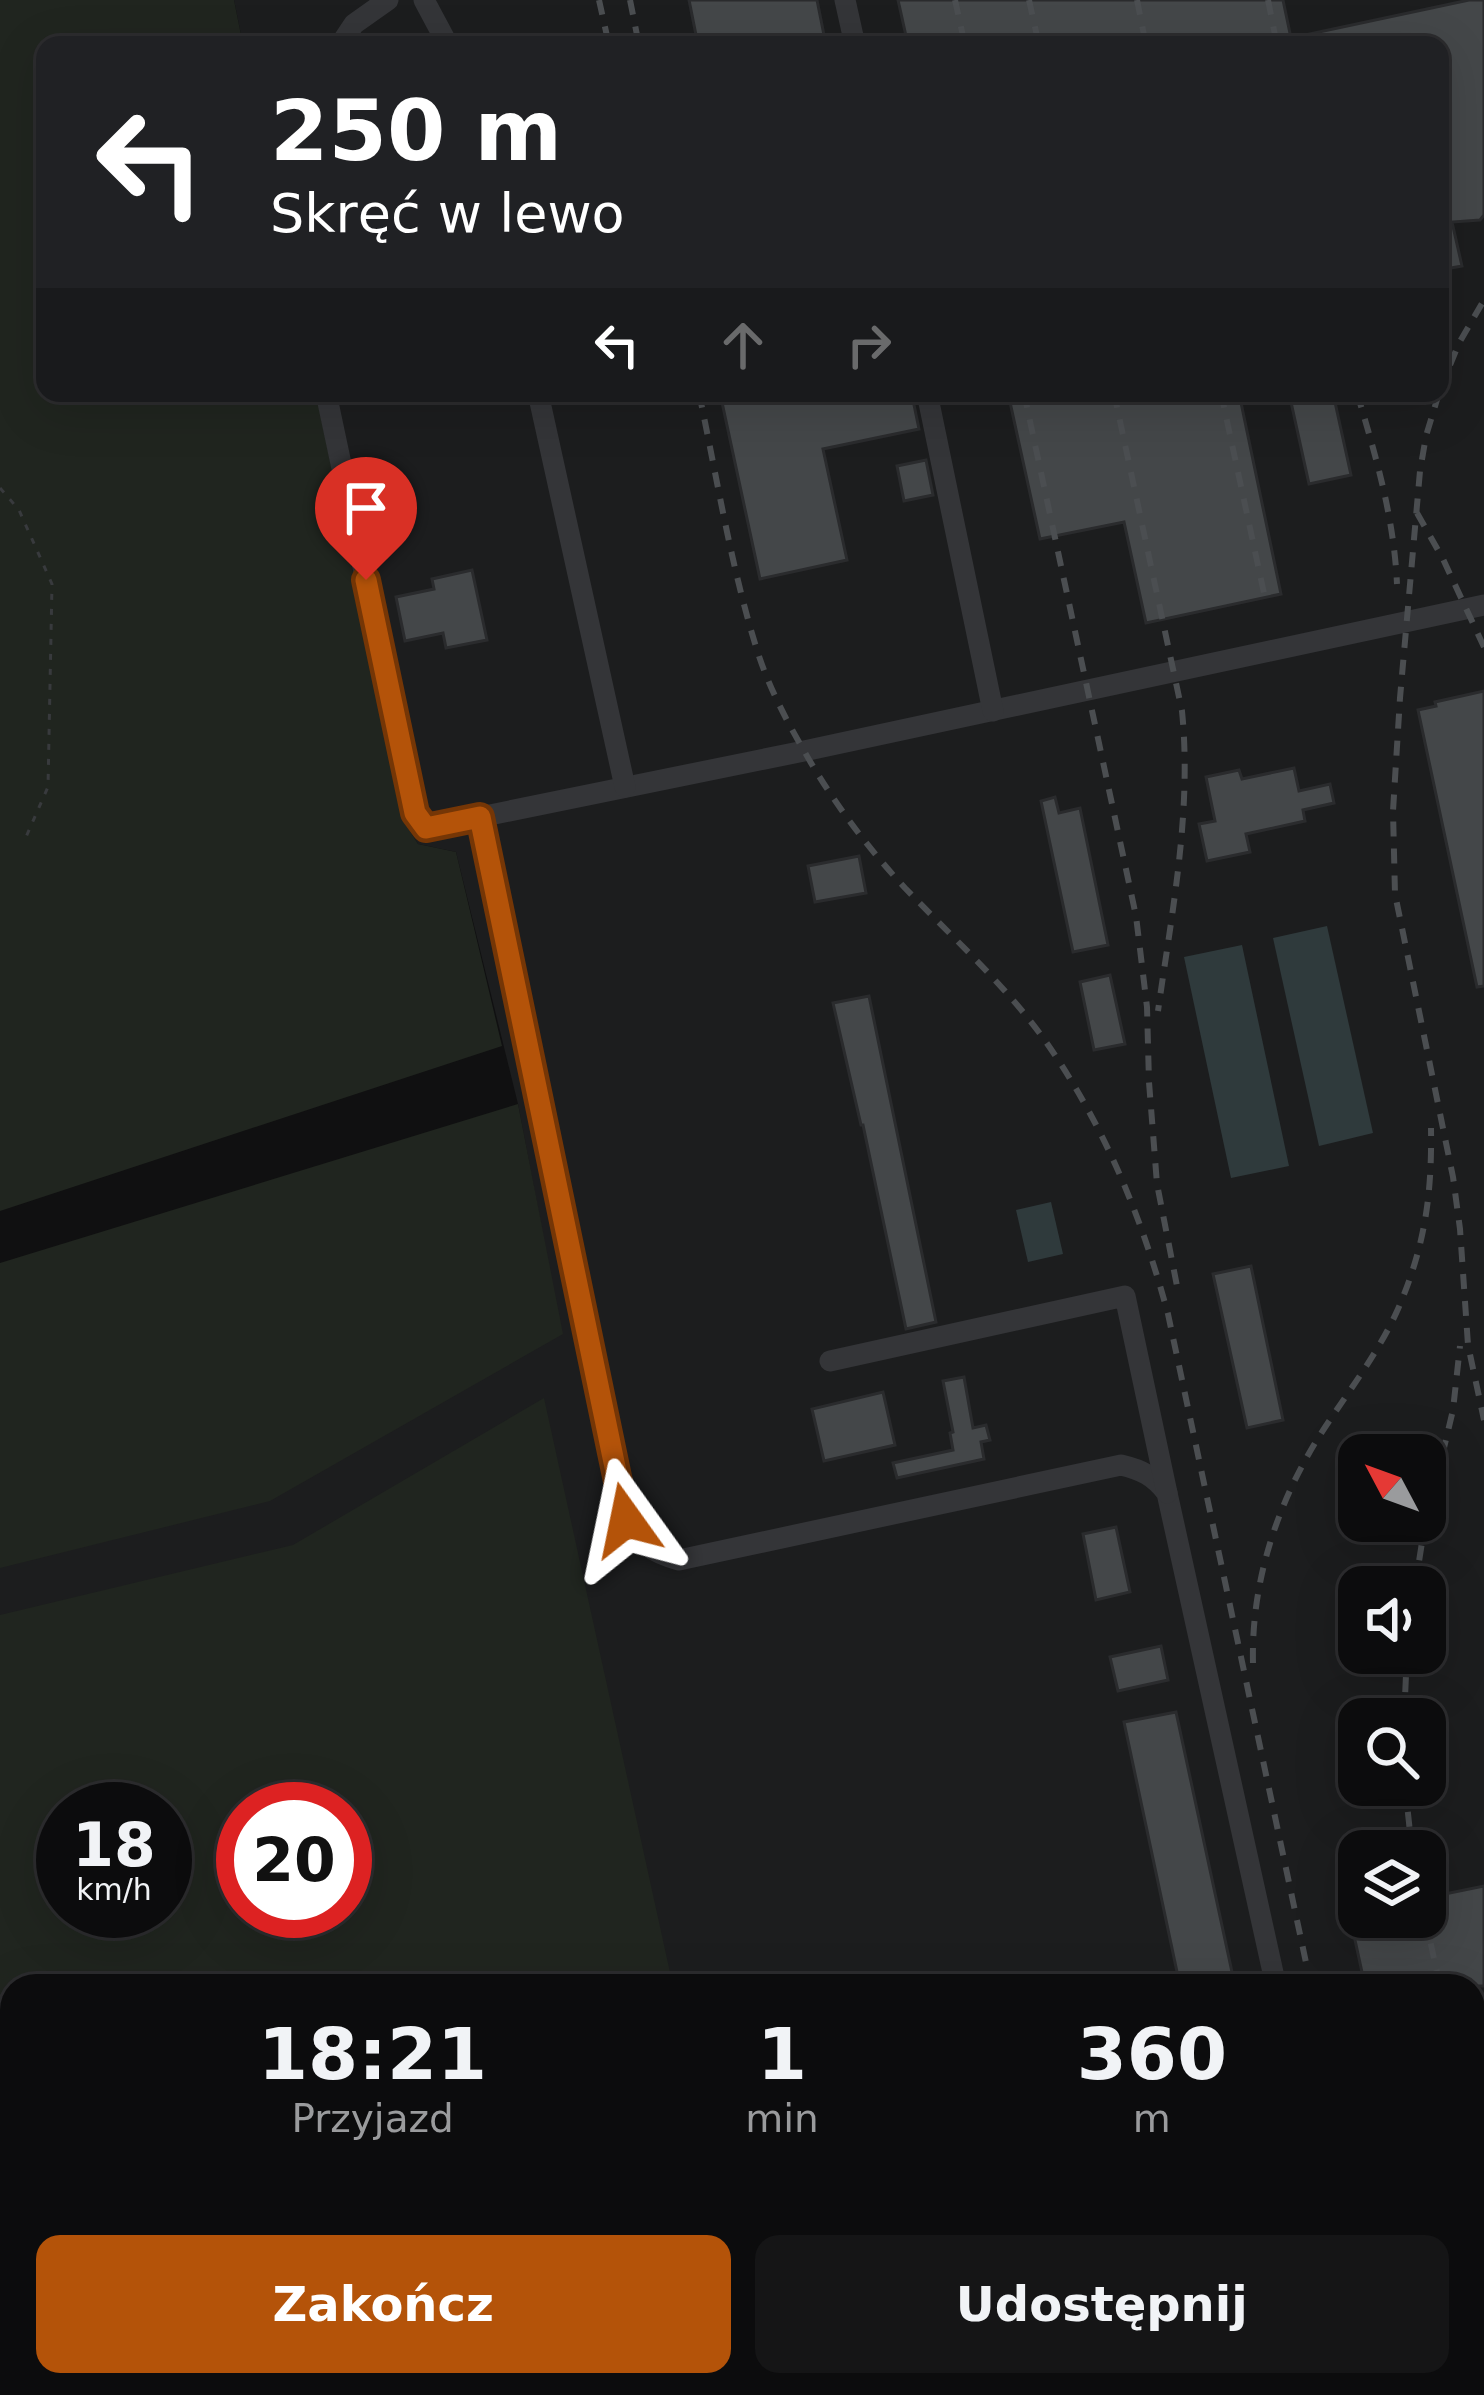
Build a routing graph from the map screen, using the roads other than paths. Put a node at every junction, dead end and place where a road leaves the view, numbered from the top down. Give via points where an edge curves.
1 (388, 0) edge
2 (424, 0) edge
3 (845, 0) edge
4 (346, 36) edge
5 (443, 36) edge
6 (852, 36) edge
7 (328, 402) edge
8 (540, 402) edge
9 (929, 402) edge
10 (1484, 605) edge
11 (993, 711) junction
12 (625, 788) junction
13 (480, 817) junction
14 (830, 1361) dead end
15 (1167, 1493) junction
16 (1273, 1974) edge

1 - 4 lane
2 - 5 lane
3 - 6 lane
7 - 13 lane via 415,813 426,828
8 - 12 lane
9 - 11 lane
10 - 11 lane
11 - 12 lane
12 - 13 lane
13 - 15 lane via 626,1520 639,1541 679,1560 1121,1465 1155,1478
14 - 15 lane via 1125,1296
15 - 16 lane

